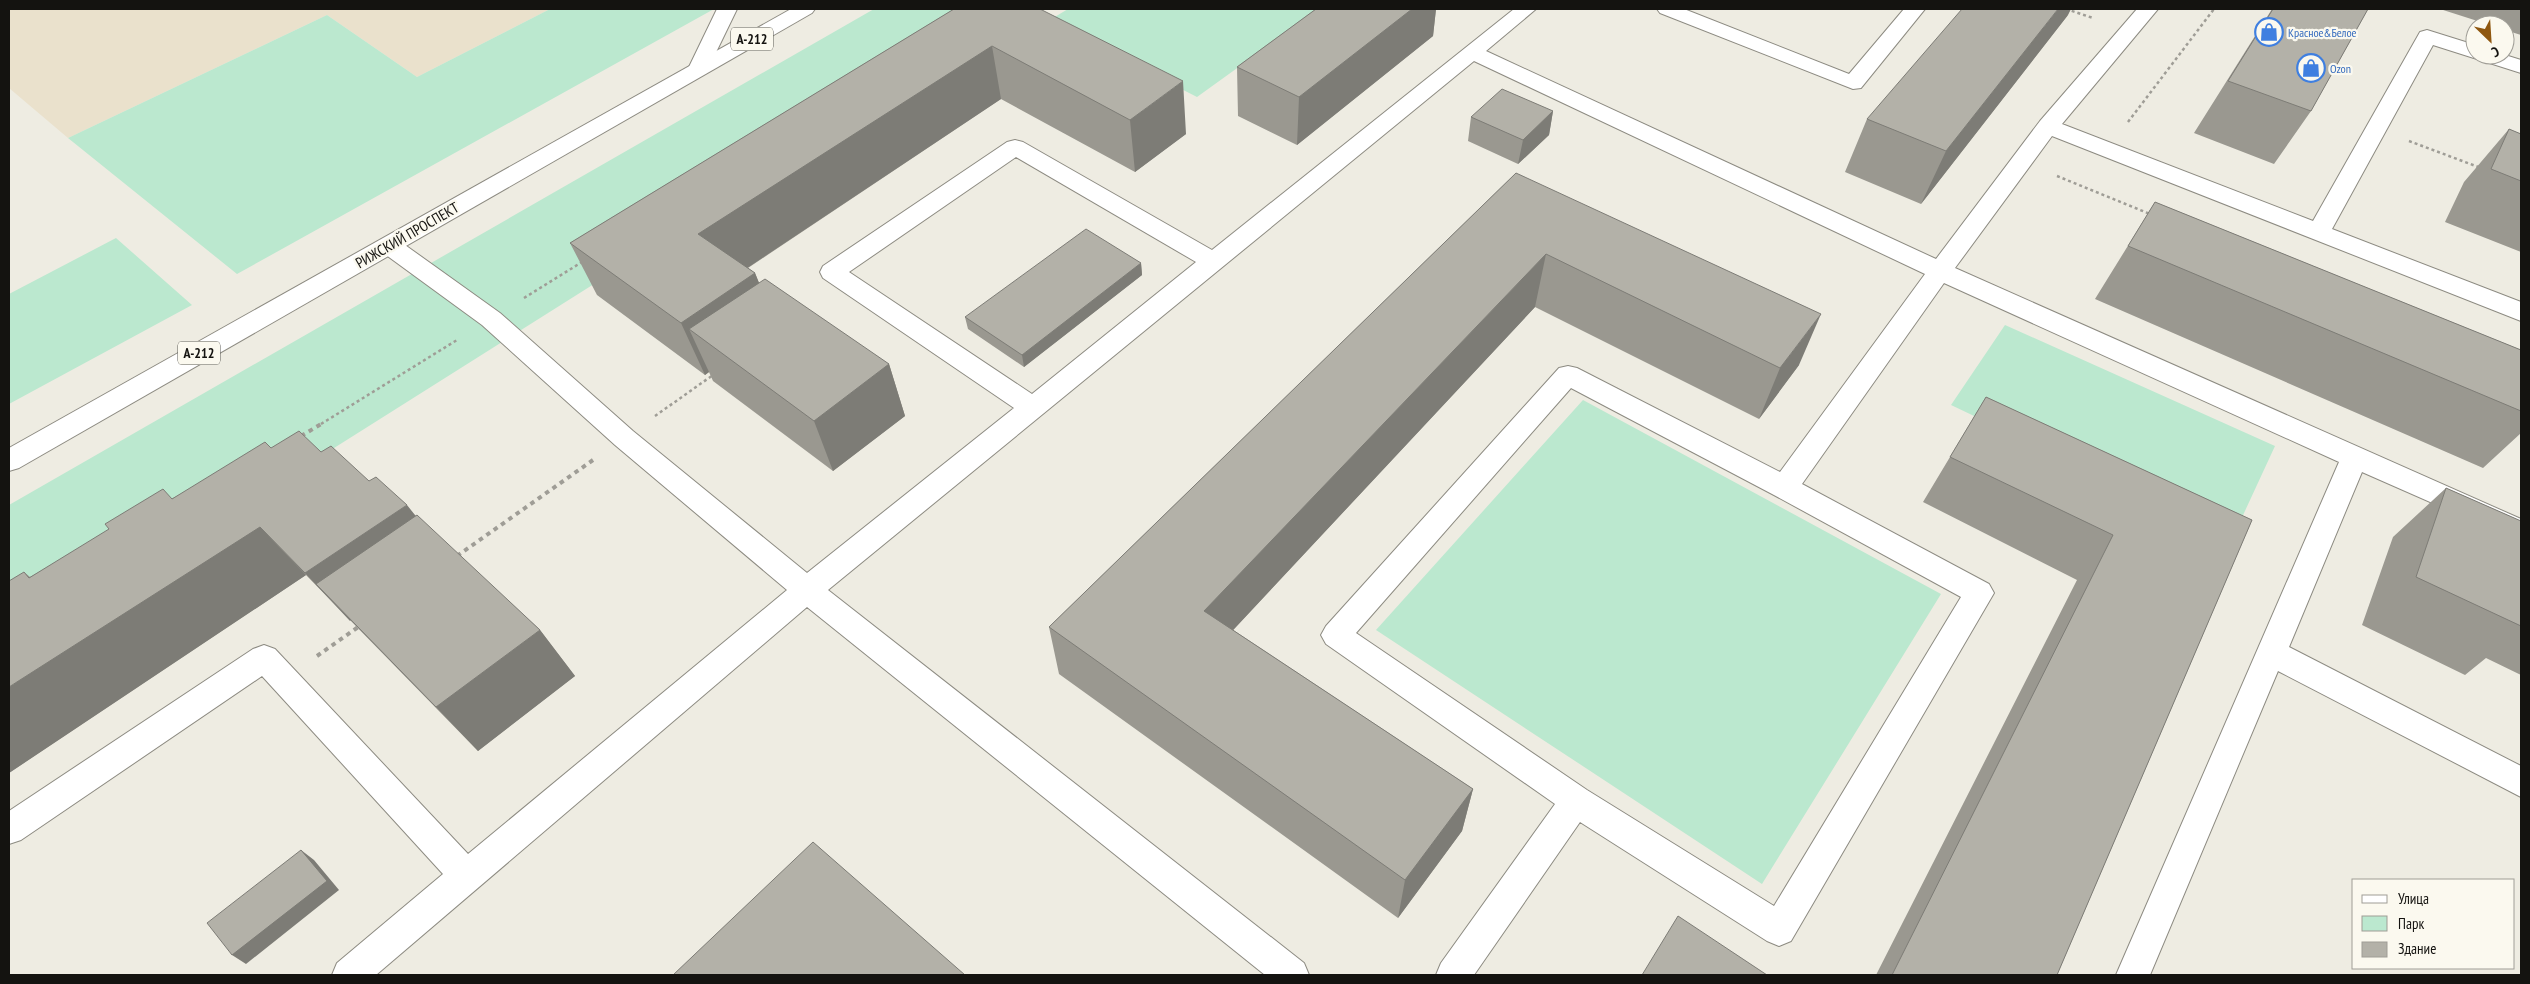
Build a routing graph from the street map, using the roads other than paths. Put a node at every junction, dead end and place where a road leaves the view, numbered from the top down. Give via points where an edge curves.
1 (727, 9) edge
2 (805, 9) edge
3 (1526, 9) edge
4 (1667, 9) edge
5 (1915, 9) edge
6 (2148, 9) edge
7 (2465, 49) edge
8 (1474, 53) junction
9 (699, 69) junction
10 (2048, 126) junction
11 (2319, 232) junction
12 (390, 246) junction
13 (1212, 261) junction
14 (1940, 271) junction
15 (2521, 312) edge
16 (1032, 406) junction
17 (2354, 457) junction
18 (9, 461) edge
19 (1784, 487) junction
20 (2521, 531) edge
21 (807, 590) junction
22 (2272, 652) junction
23 (2521, 782) edge
24 (1576, 801) junction
25 (9, 829) edge
26 (467, 876) junction
27 (349, 975) edge
28 (1292, 975) edge
29 (1453, 975) edge
30 (2133, 975) edge

1 - 9 main road
2 - 9 main road, РИЖСКИЙ ПРОСПЕКТ / А-212
3 - 8 main road
4 - 5 main road via 1853,82
6 - 10 main road
7 - 11 main road via 2427,36
8 - 13 main road
8 - 14 main road
9 - 12 main road, РИЖСКИЙ ПРОСПЕКТ / А-212
10 - 11 main road
10 - 14 main road
11 - 15 main road
12 - 18 main road, РИЖСКИЙ ПРОСПЕКТ / А-212
12 - 21 main road via 491,319 624,438
13 - 16 main road
13 - 16 main road via 1015,147 832,272
14 - 17 main road
14 - 19 main road
16 - 21 main road
17 - 20 main road
17 - 22 main road
19 - 24 main road via 1979,593 1779,929
19 - 24 main road via 1568,375 1336,635
21 - 26 main road
21 - 28 main road
22 - 23 main road
22 - 30 main road
24 - 29 main road
25 - 26 main road via 264,658
26 - 27 main road

